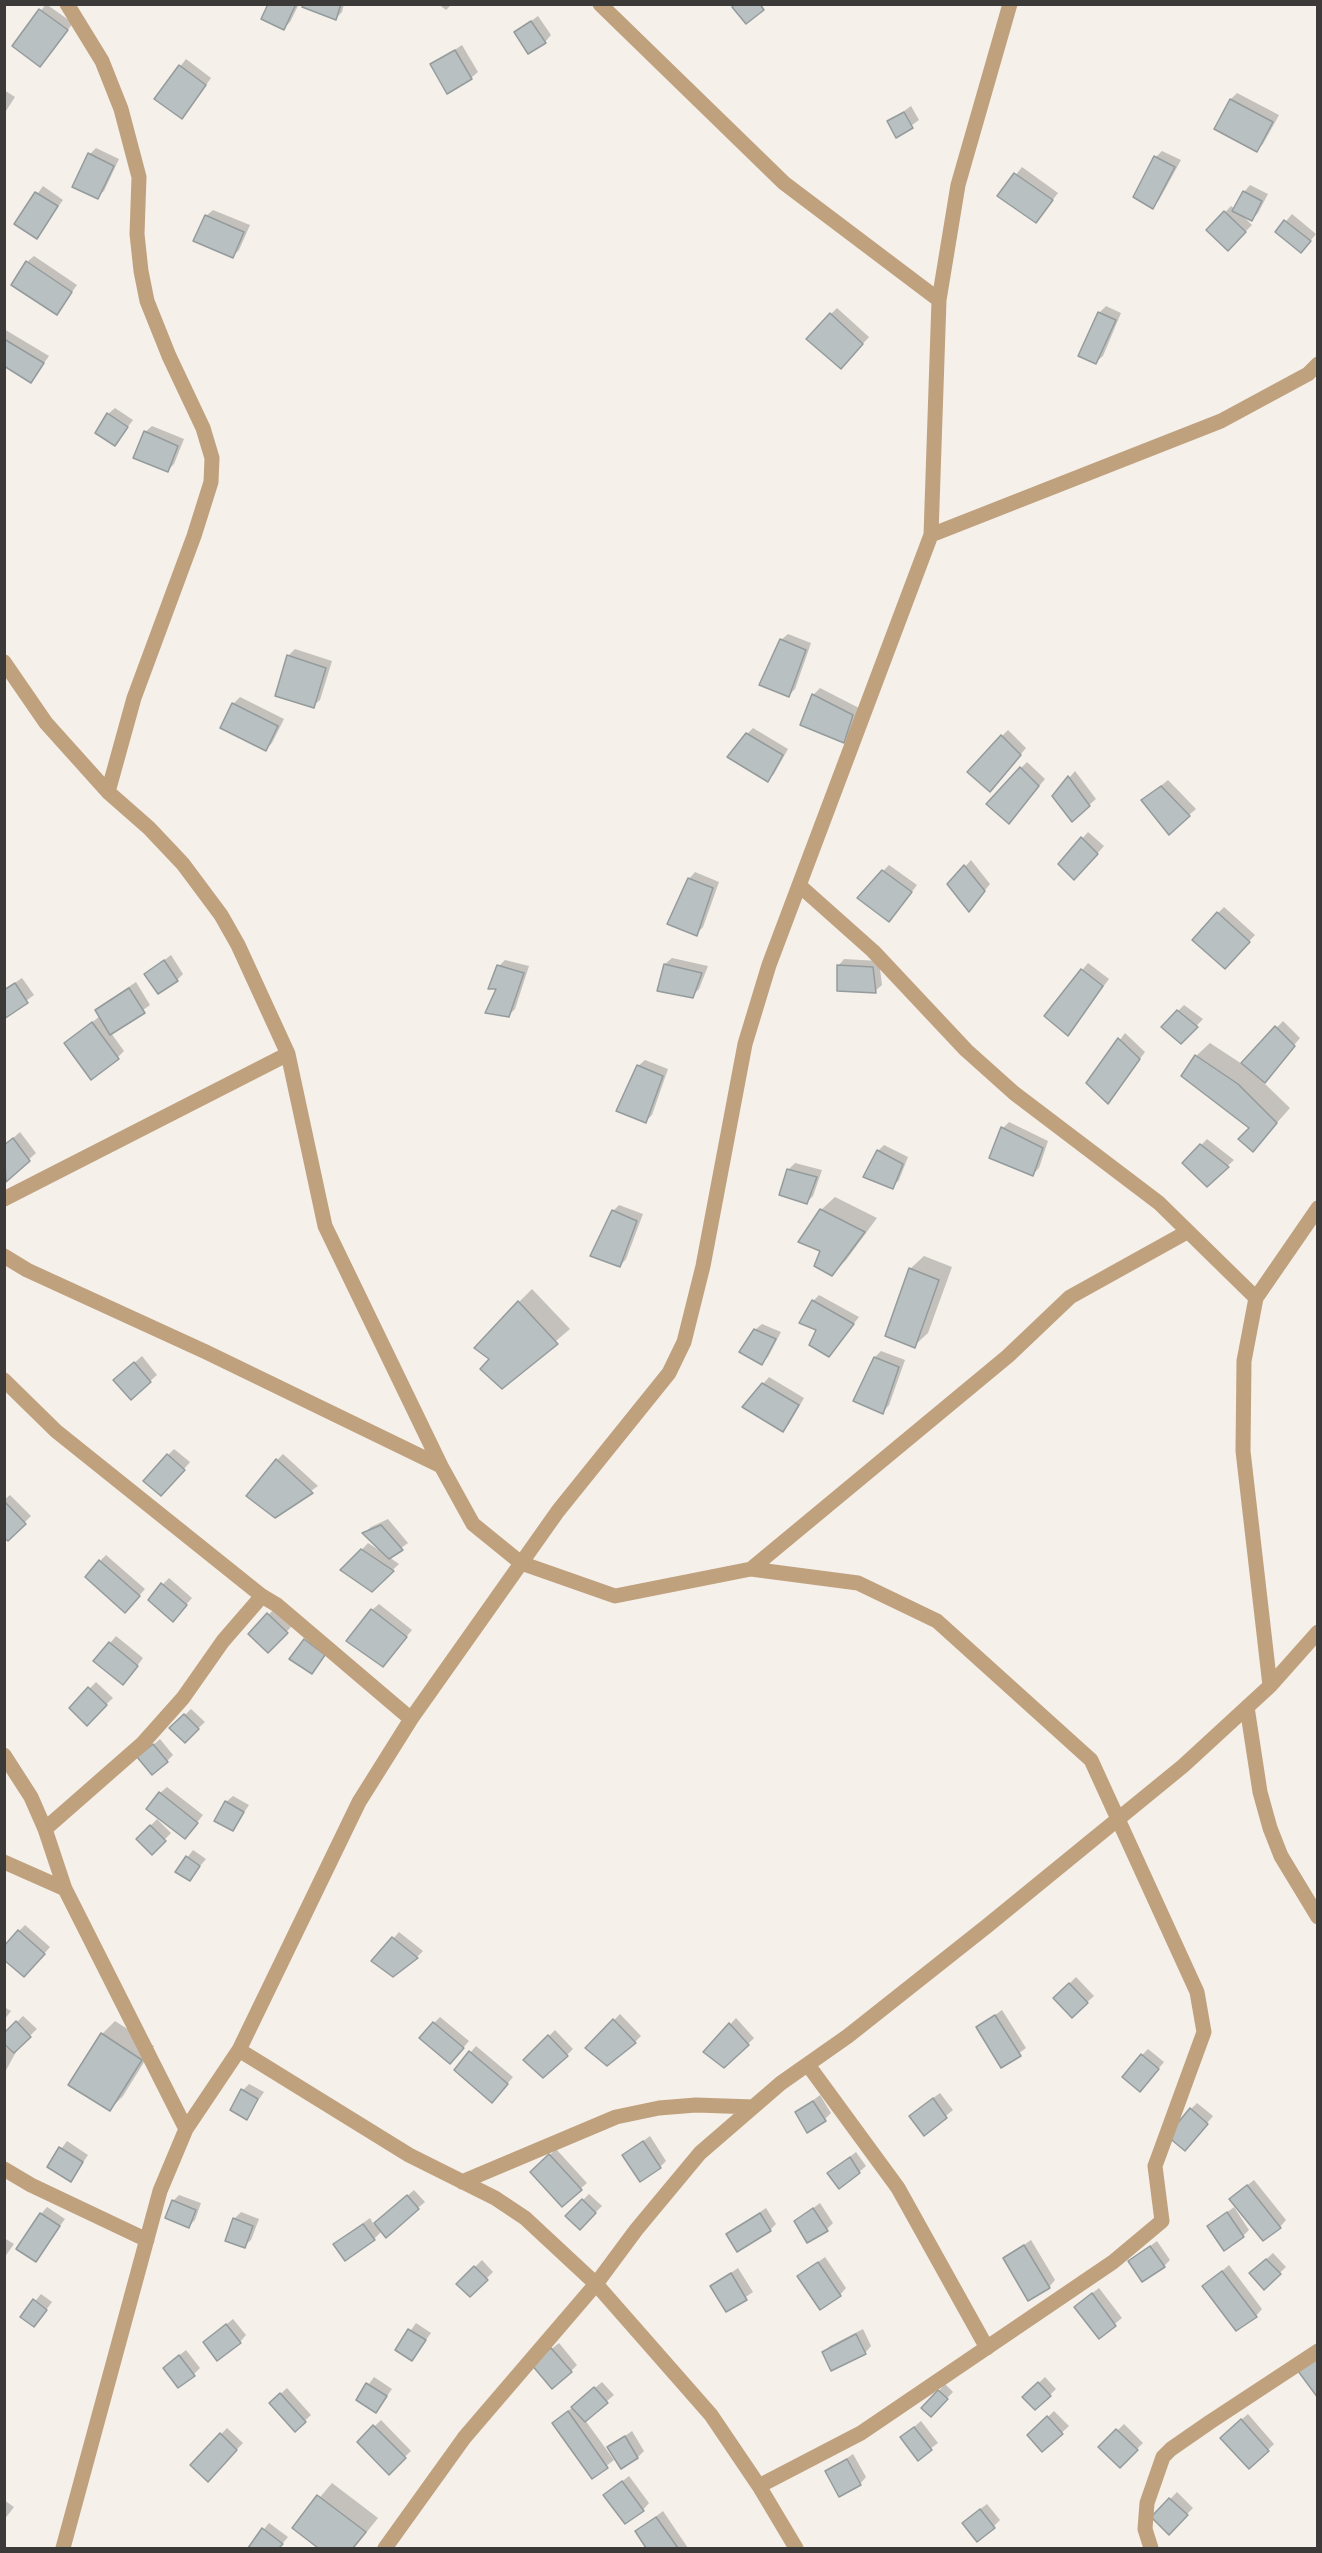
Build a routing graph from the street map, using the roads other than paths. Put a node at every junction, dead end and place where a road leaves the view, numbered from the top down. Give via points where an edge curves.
1 (68, 4) edge
2 (600, 4) edge
3 (1010, 4) edge
4 (939, 300) junction
5 (1317, 364) edge
6 (931, 535) junction
7 (4, 662) edge
8 (108, 792) junction
9 (800, 886) junction
10 (288, 1054) junction
11 (4, 1199) edge
12 (1317, 1208) edge
13 (1187, 1232) junction
14 (4, 1256) edge
15 (1256, 1298) junction
16 (4, 1380) edge
17 (441, 1466) junction
18 (521, 1563) junction
19 (751, 1569) junction
20 (262, 1596) junction
21 (1317, 1632) edge
22 (1270, 1686) junction
23 (1247, 1707) junction
24 (411, 1719) junction
25 (4, 1755) edge
26 (1118, 1819) junction
27 (45, 1829) junction
28 (4, 1863) edge
29 (65, 1889) junction
30 (1317, 1917) edge
31 (239, 2050) junction
32 (808, 2065) junction
33 (753, 2107) junction
34 (186, 2129) junction
35 (4, 2169) edge
36 (462, 2182) junction
37 (147, 2240) junction
38 (596, 2284) junction
39 (987, 2348) junction
40 (1317, 2351) edge
41 (759, 2486) junction
42 (63, 2548) edge
43 (385, 2548) edge
44 (796, 2548) edge
45 (1151, 2548) edge

1 - 8 street via 102,61 121,109 140,177 137,234 147,301 203,428 212,458 207,493 134,698
2 - 4 street via 784,183
3 - 4 street via 958,185
4 - 6 street
5 - 6 street via 1308,374 1221,421
6 - 9 street
7 - 8 street via 46,723
8 - 10 street via 183,864 221,915
9 - 13 street via 873,951 966,1050 1014,1093 1159,1203
9 - 18 street via 745,1044 703,1266 684,1342 669,1373 601,1455
10 - 11 street
10 - 17 street via 325,1226
12 - 15 street
13 - 15 street
13 - 19 street via 1070,1298 1008,1356
14 - 17 street
15 - 22 street via 1244,1361 1243,1451
16 - 20 street via 56,1431
17 - 18 street via 473,1524
18 - 19 street via 615,1596
18 - 24 street
19 - 26 street via 858,1582 937,1621 1091,1760
20 - 24 street
20 - 27 street via 142,1744
21 - 22 street
22 - 23 street
23 - 26 street via 1184,1766
23 - 30 street via 1260,1792 1270,1828 1281,1856
24 - 31 street via 359,1802
25 - 27 street via 31,1797
26 - 32 street
26 - 39 street via 1197,1992 1204,2032 1155,2166 1162,2221 1113,2262
27 - 29 street
28 - 29 street
29 - 34 street
31 - 34 street
31 - 36 street via 410,2156
32 - 33 street
32 - 39 street via 898,2188
33 - 36 street via 659,2108 616,2117
33 - 38 street via 700,2153 673,2183
34 - 37 street via 160,2191
35 - 37 street
36 - 38 street via 525,2218
37 - 42 street
38 - 41 street via 711,2415
38 - 43 street via 464,2438
39 - 41 street via 861,2433
40 - 45 street via 1163,2457 1147,2503 1145,2529
41 - 44 street

